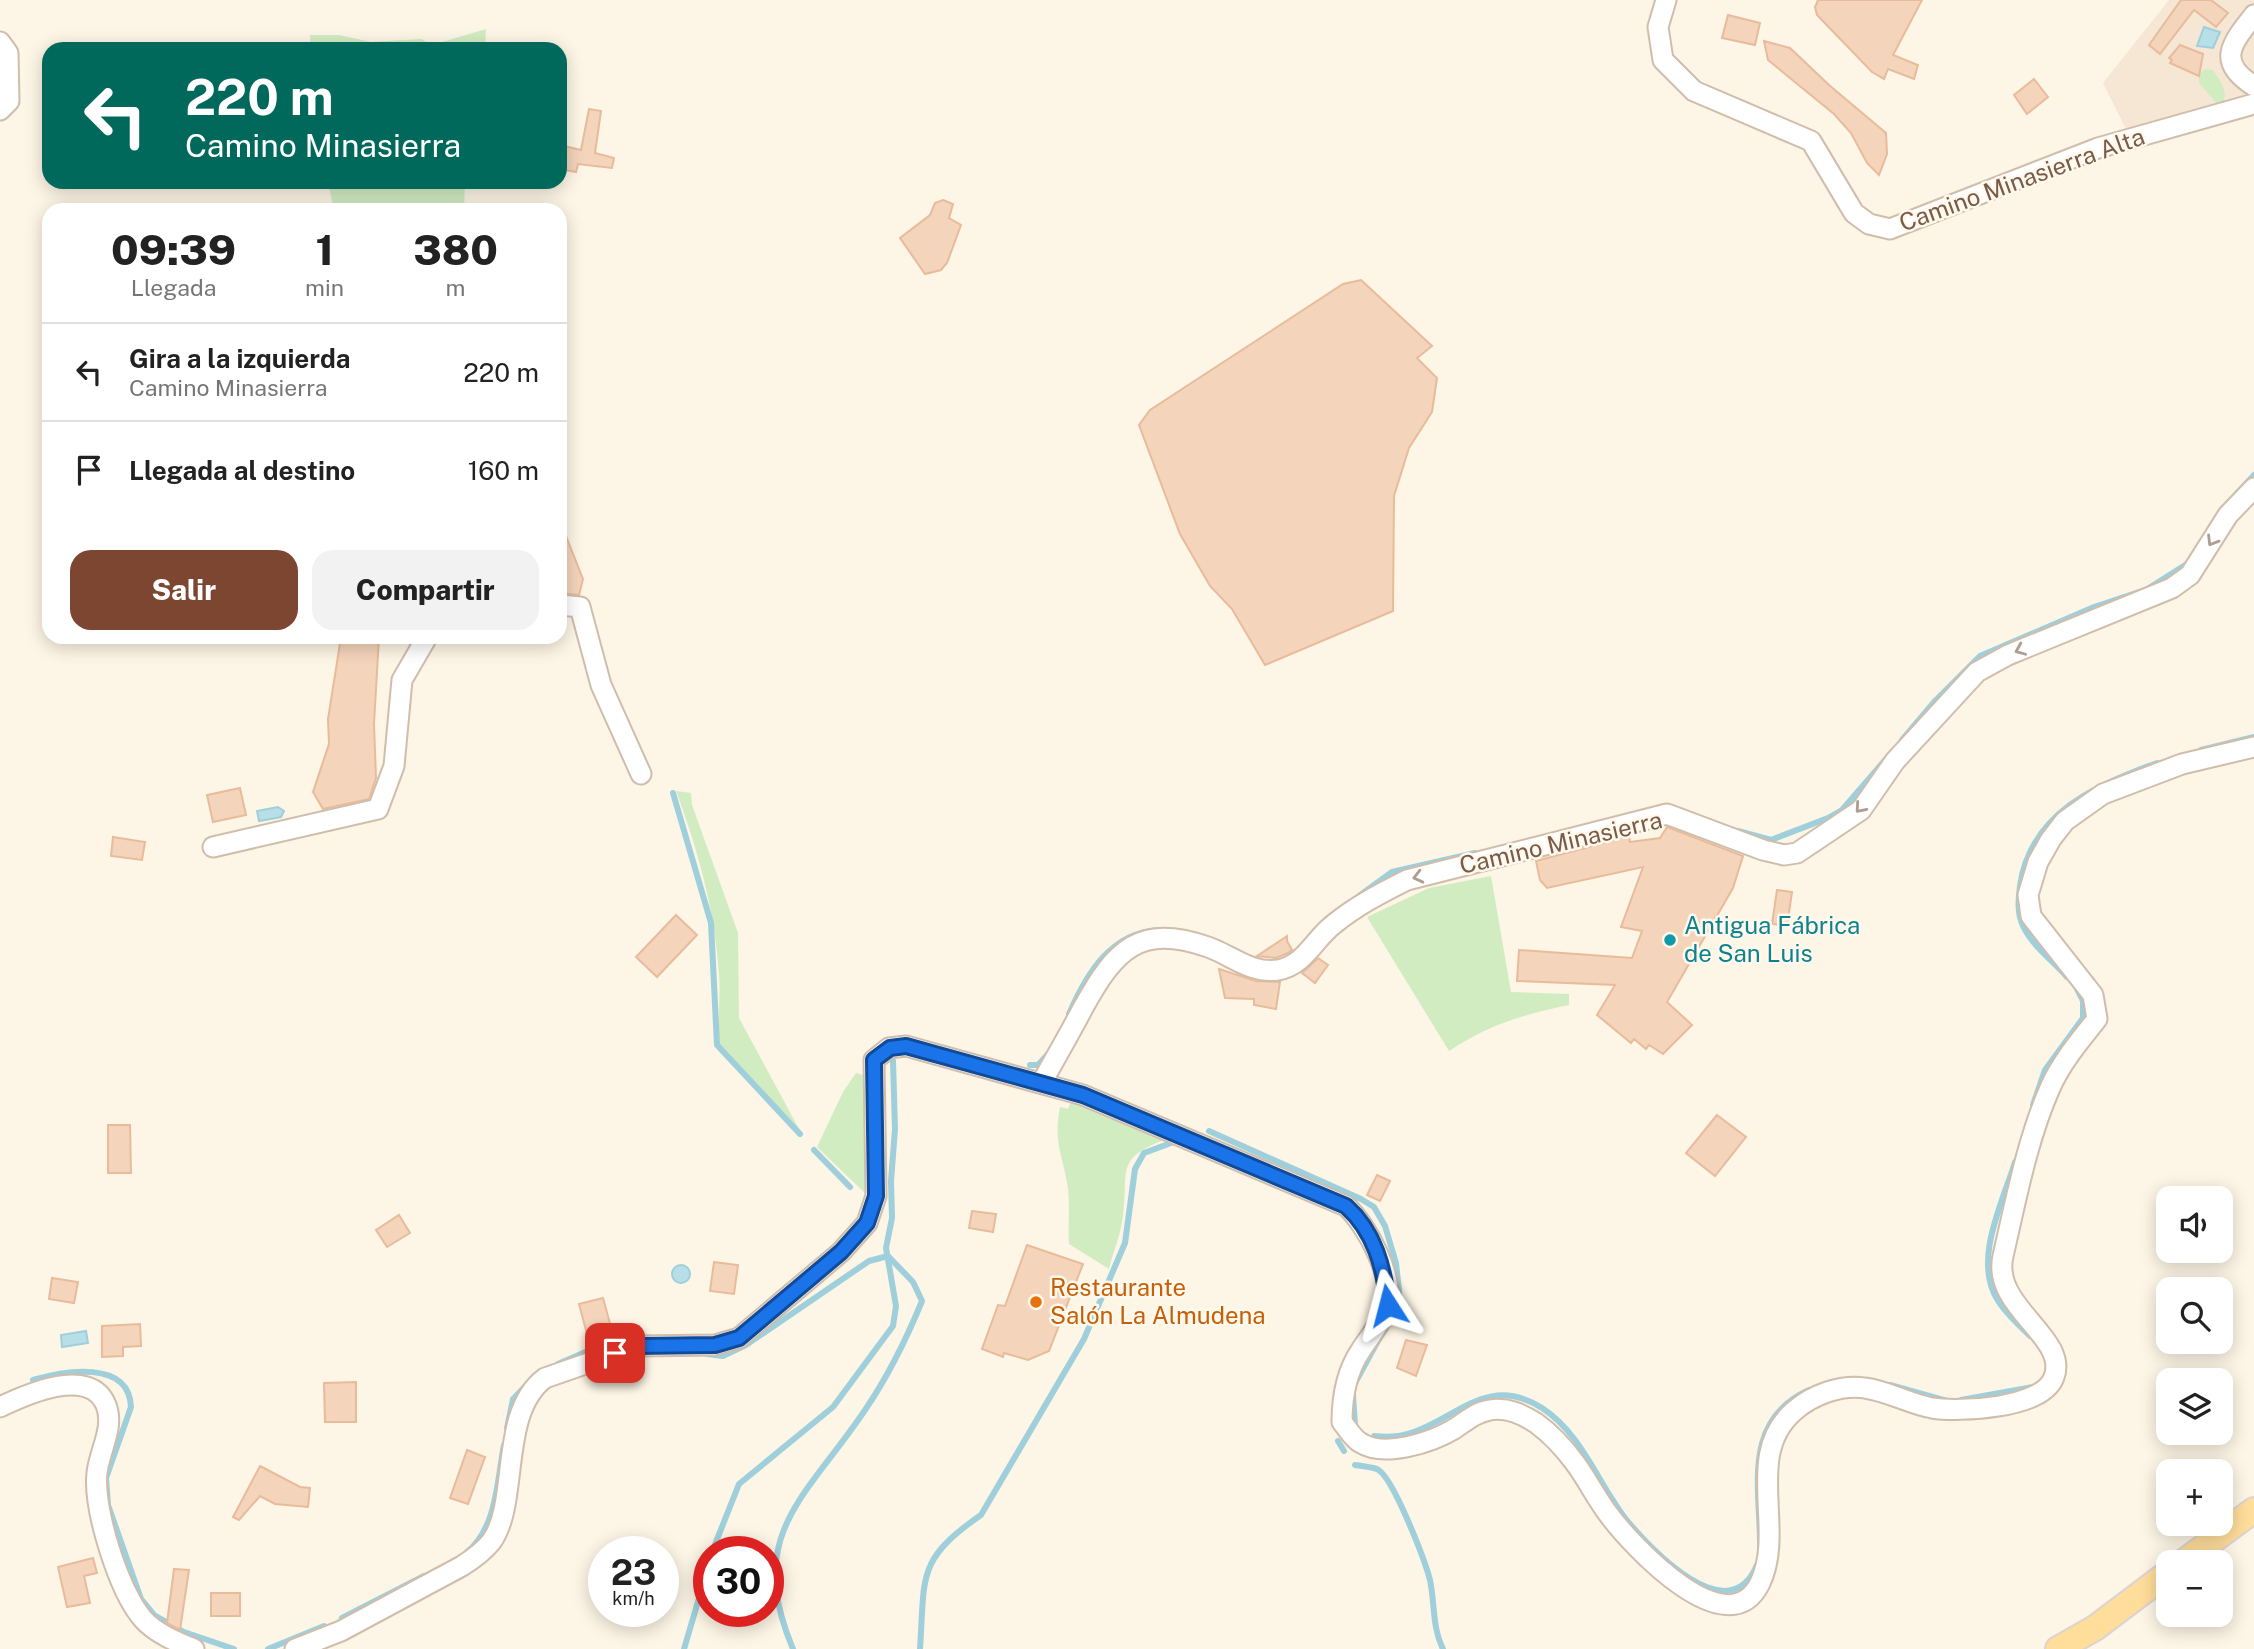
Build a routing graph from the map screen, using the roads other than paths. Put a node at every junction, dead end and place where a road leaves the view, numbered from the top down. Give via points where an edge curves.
1 (1666, 0) edge
2 (2254, 15) edge
3 (0, 42) edge
4 (2254, 86) edge
5 (2254, 104) edge
6 (0, 110) edge
7 (2254, 488) edge
8 (567, 606) edge
9 (423, 644) edge
10 (2254, 747) edge
11 (641, 774) dead end
12 (213, 847) dead end
13 (1042, 1082) junction
14 (0, 1407) edge
15 (2254, 1510) edge
16 (2200, 1550) edge
17 (2156, 1582) edge
18 (194, 1649) edge
19 (295, 1649) edge
20 (2058, 1649) edge

1 - 5 street, Camino Minasierra Alta via 1658,27 1663,60 1694,91 1811,141 1854,213 1870,224 1890,229 2098,148
2 - 4 street via 2232,43 2230,59 2238,76
3 - 6 street via 8,53 9,101
7 -> 13 street, Camino Minasierra via 2228,515 2190,575 2172,589 1977,672 1895,761 1861,810 1797,853 1763,850 1667,814 1407,880 1332,925 1300,961 1276,970 1255,968 1187,940 1166,937 1137,942 1103,972
8 - 11 street via 580,607 601,685
9 - 12 street via 402,680 394,766 378,809
10 - 13 street via 2182,764 2103,794 2065,821 2038,862 2028,895 2031,916 2094,995 2097,1019 2050,1087 2000,1268 2011,1301 2038,1329 2055,1359 2056,1376 2048,1388 2032,1397 1975,1411 1930,1408 1864,1387 1827,1392 1792,1412 1767,1461 1772,1534 1760,1585 1734,1605 1701,1601 1679,1587 1617,1525 1561,1445 1521,1414 1487,1410 1412,1445 1372,1448 1358,1442 1342,1422 1348,1373 1388,1305 1380,1261 1357,1216 1318,1192
13 - 19 street via 906,1046 881,1053 874,1060 876,1196 867,1223 841,1252 739,1338 715,1345 637,1346 545,1378 526,1399 493,1541 462,1566 341,1631
14 - 18 street via 34,1390 60,1386 94,1389 106,1405 107,1417 96,1474 100,1515 120,1575 151,1627
15 - 16 main road
17 - 20 main road via 2095,1628

